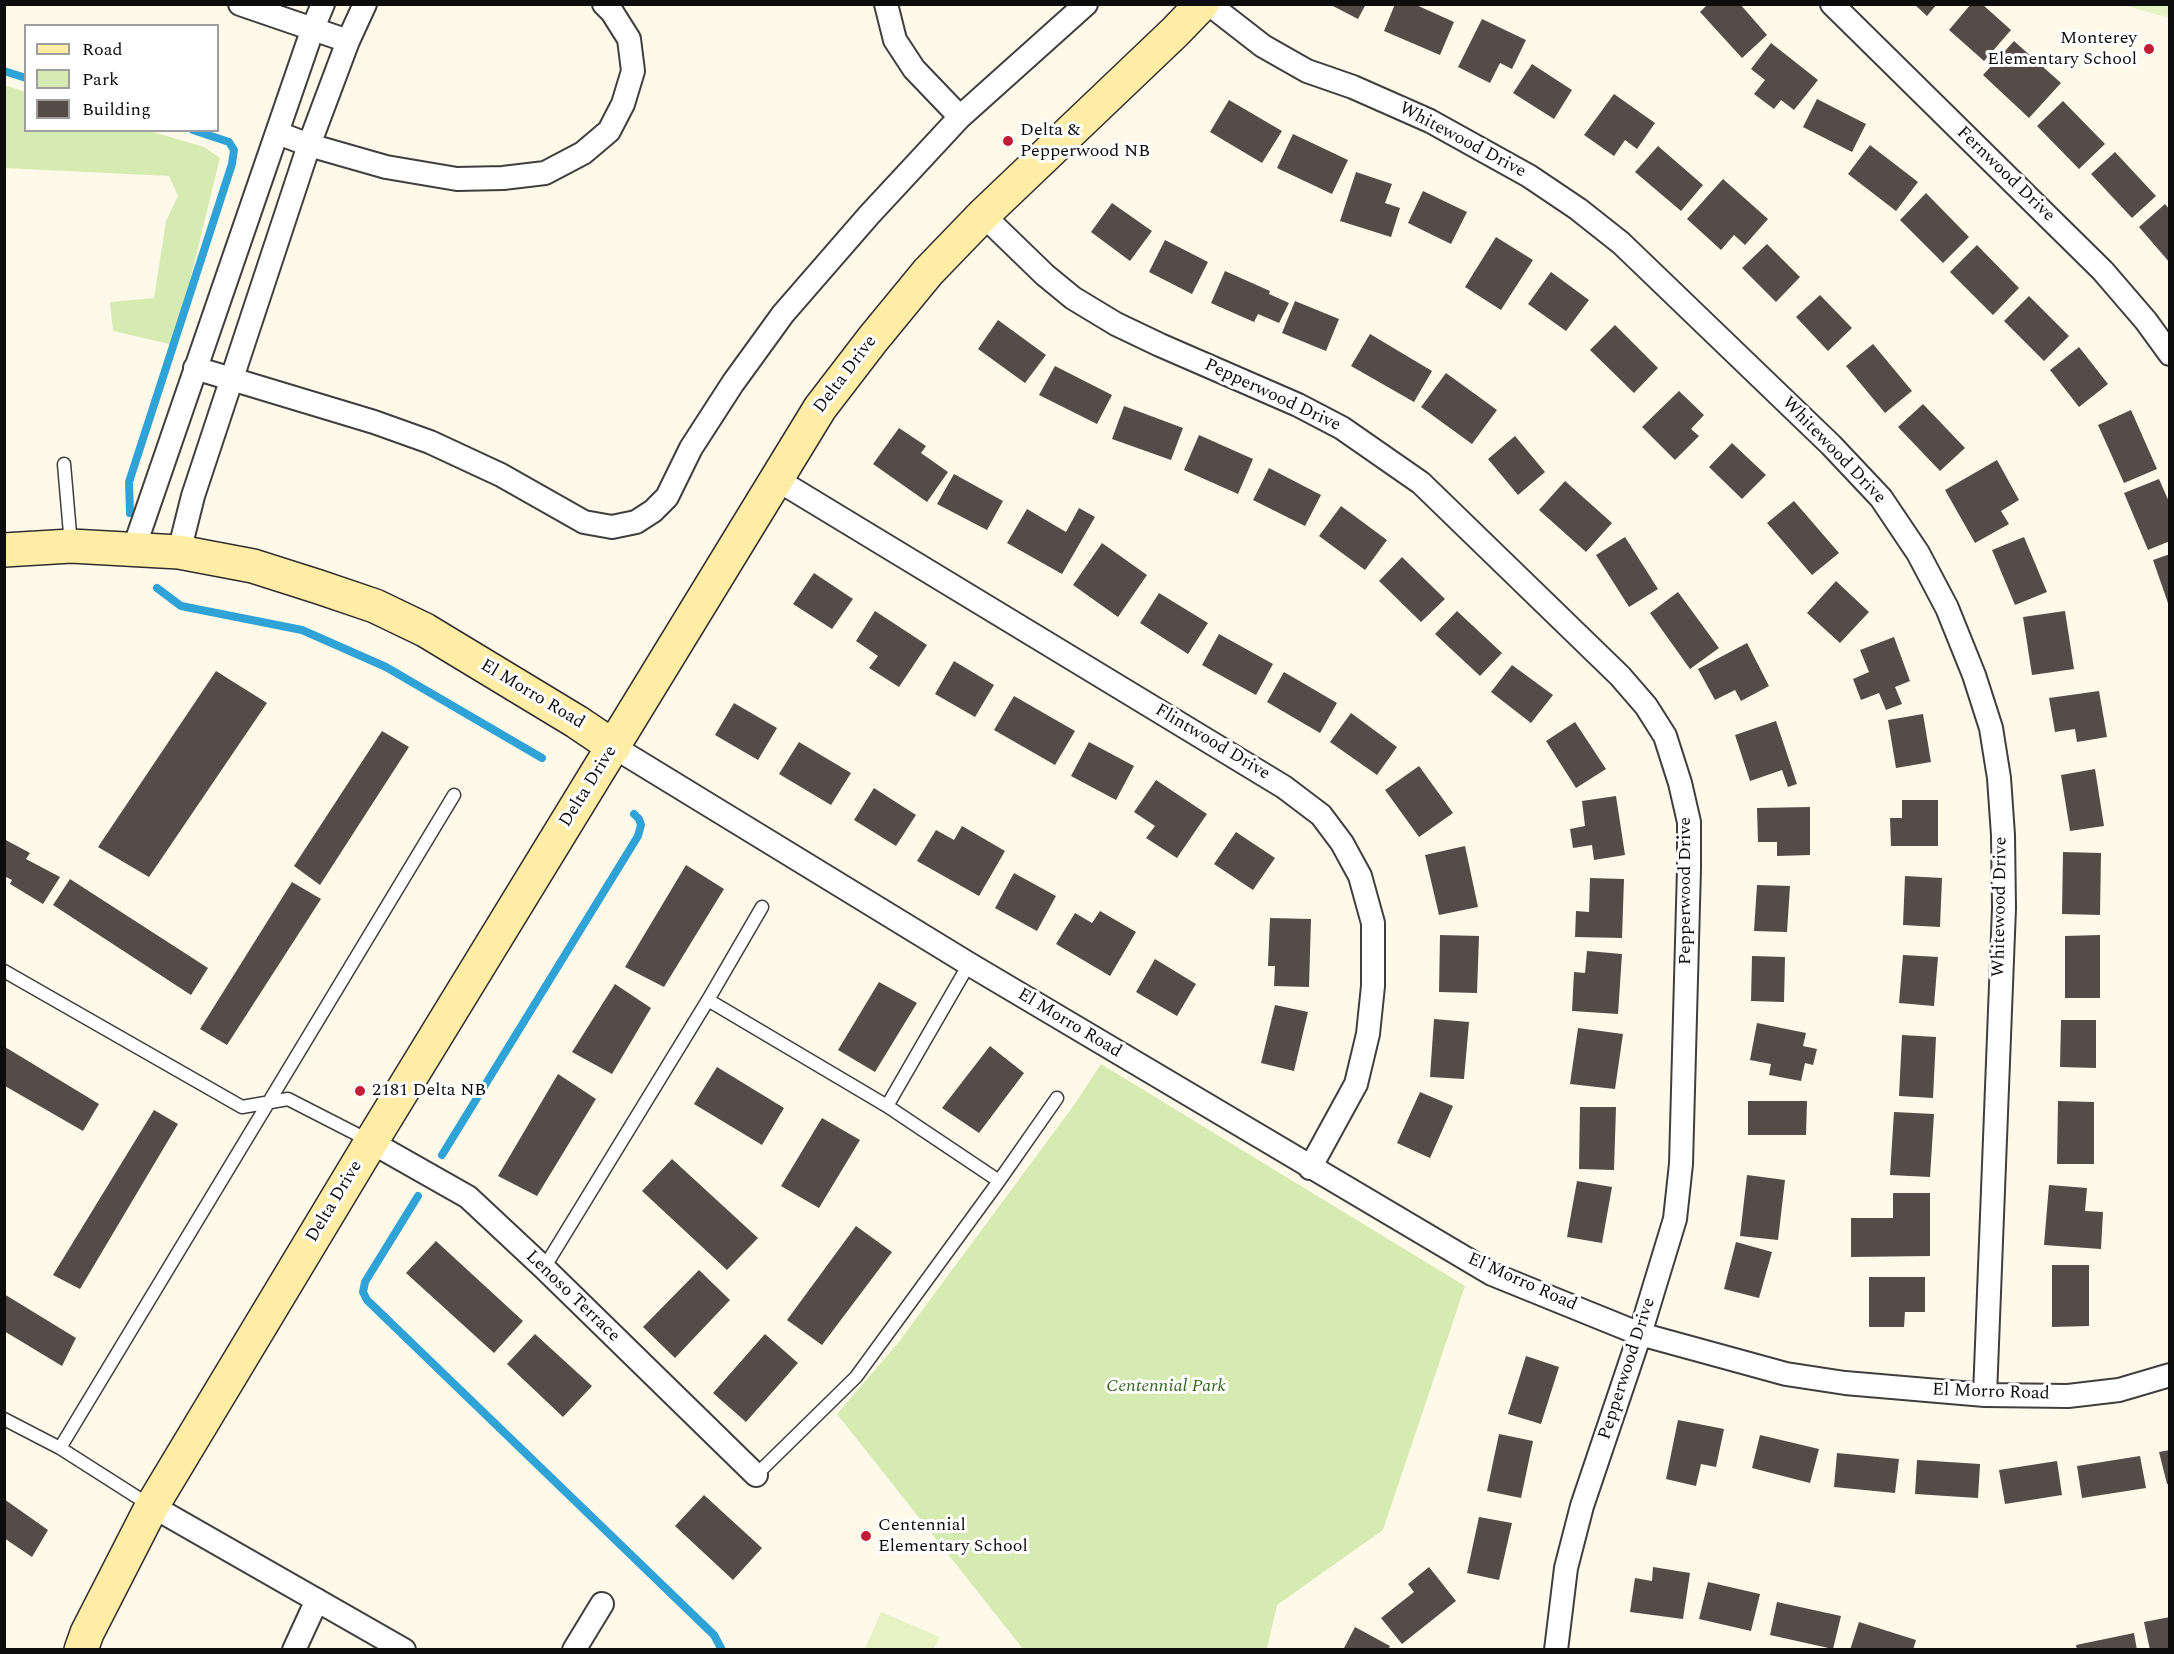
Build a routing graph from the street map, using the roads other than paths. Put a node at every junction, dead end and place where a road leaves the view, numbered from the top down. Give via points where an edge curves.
1 (240, 4) edge
2 (323, 4) edge
3 (365, 4) edge
4 (604, 4) edge
5 (886, 4) edge
6 (1086, 4) edge
7 (1202, 4) edge
8 (1209, 4) edge
9 (1832, 4) edge
10 (313, 28) junction
11 (348, 41) junction
12 (960, 117) junction
13 (278, 133) junction
14 (309, 145) junction
15 (983, 215) junction
16 (2169, 354) edge
17 (195, 368) junction
18 (231, 380) junction
19 (64, 464) dead end
20 (776, 479) junction
21 (71, 546) junction
22 (134, 548) junction
23 (4, 550) edge
24 (179, 552) junction
25 (614, 747) junction
26 (454, 795) dead end
27 (762, 907) dead end
28 (969, 964) junction
29 (4, 971) edge
30 (708, 1000) junction
31 (1057, 1098) dead end
32 (267, 1103) junction
33 (887, 1106) junction
34 (370, 1142) junction
35 (1310, 1168) junction
36 (999, 1181) junction
37 (544, 1268) junction
38 (1640, 1334) junction
39 (2169, 1375) edge
40 (1985, 1395) junction
41 (4, 1419) edge
42 (60, 1448) junction
43 (756, 1475) joint
44 (152, 1506) junction
45 (318, 1600) junction
46 (602, 1604) dead end
47 (81, 1650) edge
48 (294, 1650) edge
49 (404, 1650) edge
50 (574, 1650) edge
51 (1556, 1650) edge

1 - 10 street
2 - 10 street
3 - 11 street
4 - 14 street via 629,39 633,71 623,104 609,130 583,153 545,173 457,178 386,167
5 - 12 street via 895,40 914,69
6 - 12 street
7 - 15 main road, Delta Drive
8 - 40 street, Whitewood Drive via 1263,46 1306,71 1430,121 1529,176 1578,209 1621,243 1832,445 1881,498 1918,553 1947,608 1974,675 1991,728 1999,778 2004,908
9 - 16 street, Fernwood Drive via 2103,271
10 - 11 street
10 - 13 street
11 - 14 street
12 - 18 street via 783,314 691,448 667,497 636,522 612,527 584,522 501,475 430,442
13 - 14 street
13 - 17 street
14 - 18 street
15 - 20 main road, Delta Drive via 928,272 873,339 820,408
15 - 38 street, Pepperwood Drive via 1073,298 1142,337 1342,428 1421,483 1620,676 1665,736 1689,822 1681,1164 1674,1219
17 - 18 street
17 - 22 street
18 - 24 street
19 - 21 lane
20 - 25 main road, Delta Drive
20 - 35 street, Flintwood Drive via 1284,787 1321,815 1360,876 1373,923 1373,986 1368,1034 1356,1084
21 - 22 main road, El Morro Road
21 - 23 main road, El Morro Road
22 - 24 main road, El Morro Road
24 - 25 main road, El Morro Road via 253,566 375,606 425,630
25 - 28 street, El Morro Road
25 - 34 main road, Delta Drive
26 - 32 lane
27 - 30 lane
28 - 33 lane
28 - 35 street, El Morro Road
29 - 32 lane via 242,1107
30 - 33 lane
30 - 37 lane
31 - 36 lane
32 - 34 lane via 288,1100
32 - 42 lane
33 - 36 lane
34 - 37 street, Lenoso Terrace via 468,1197
34 - 44 main road, Delta Drive
35 - 38 street, El Morro Road via 1491,1274
36 - 43 lane via 856,1377
37 - 43 street, Lenoso Terrace
38 - 40 street, El Morro Road via 1786,1374
38 - 51 street, Pepperwood Drive via 1582,1506 1566,1568
39 - 40 street, El Morro Road via 2119,1390 2078,1395
41 - 42 lane
42 - 44 lane
44 - 45 street
44 - 47 main road, Delta Drive
45 - 48 street
45 - 49 street
46 - 50 street

